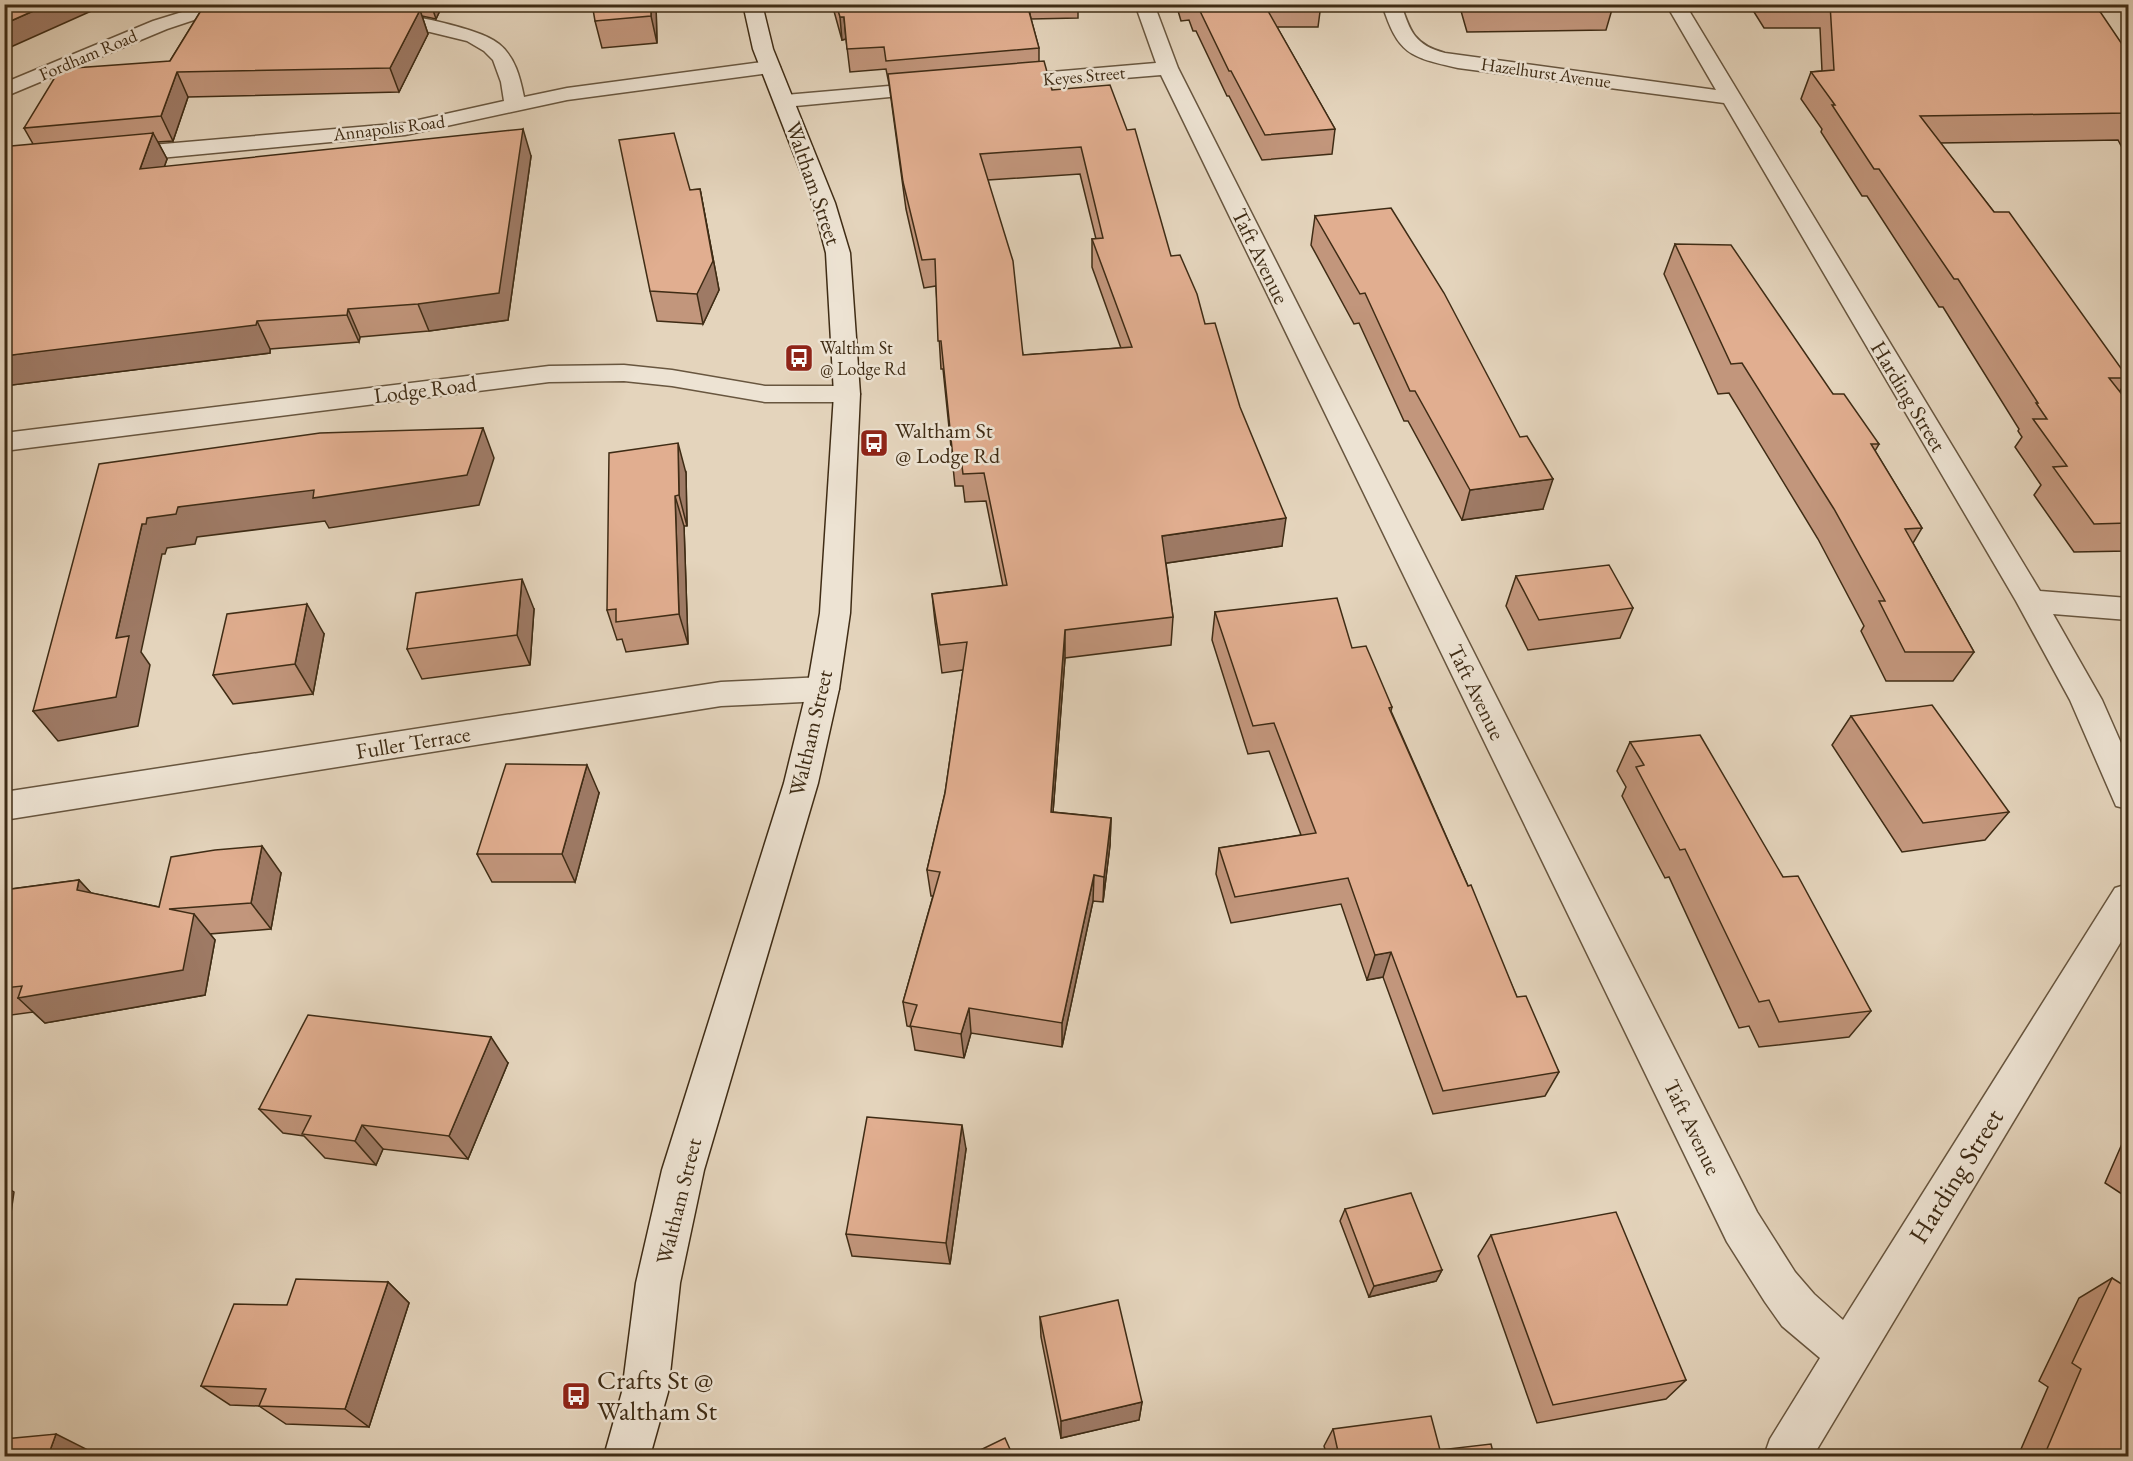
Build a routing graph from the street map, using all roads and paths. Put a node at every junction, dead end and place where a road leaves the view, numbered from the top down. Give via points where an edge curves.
1 (242, 4) edge
2 (293, 4) edge
3 (752, 4) edge
4 (1144, 4) edge
5 (1392, 4) edge
6 (1675, 4) edge
7 (770, 67) junction
8 (1168, 68) junction
9 (986, 84) edge
10 (950, 87) edge
11 (4, 91) edge
12 (1730, 98) junction
13 (785, 101) junction
14 (515, 105) junction
15 (97, 157) edge
16 (847, 394) junction
17 (4, 442) edge
18 (2031, 601) junction
19 (2128, 609) edge
20 (823, 688) junction
21 (2128, 796) edge
22 (4, 806) edge
23 (2128, 899) edge
24 (1848, 1353) junction
25 (645, 1392) junction
26 (627, 1456) edge
27 (648, 1456) edge
28 (1787, 1456) edge

1 - 11 street, Fordham Road via 160,25
2 - 14 street via 474,37 502,58
3 - 7 street, Waltham Street
4 - 8 street, Taft Avenue
5 - 12 street, Hazelhurst Avenue via 1404,40 1430,55
6 - 12 street, Harding Street
7 - 13 street, Waltham Street
7 - 14 street, Annapolis Road via 590,90
8 - 9 street, Keyes Street
8 - 24 street, Taft Avenue via 1742,1227 1798,1310
10 - 13 street
12 - 18 street, Harding Street
13 - 16 street, Waltham Street via 835,236 842,288
14 - 15 street, Annapolis Road via 405,129
16 - 17 street, Lodge Road via 765,394 624,373 549,374
16 - 20 street, Waltham Street via 835,613
18 - 19 street
18 - 21 street, Harding Street via 2091,710
20 - 22 street, Fuller Terrace via 722,694
20 - 25 street, Waltham Street via 773,880 683,1170 658,1283
23 - 24 street, Harding Street
24 - 28 street, Harding Street
25 - 26 street, Waltham Street
25 - 27 street

